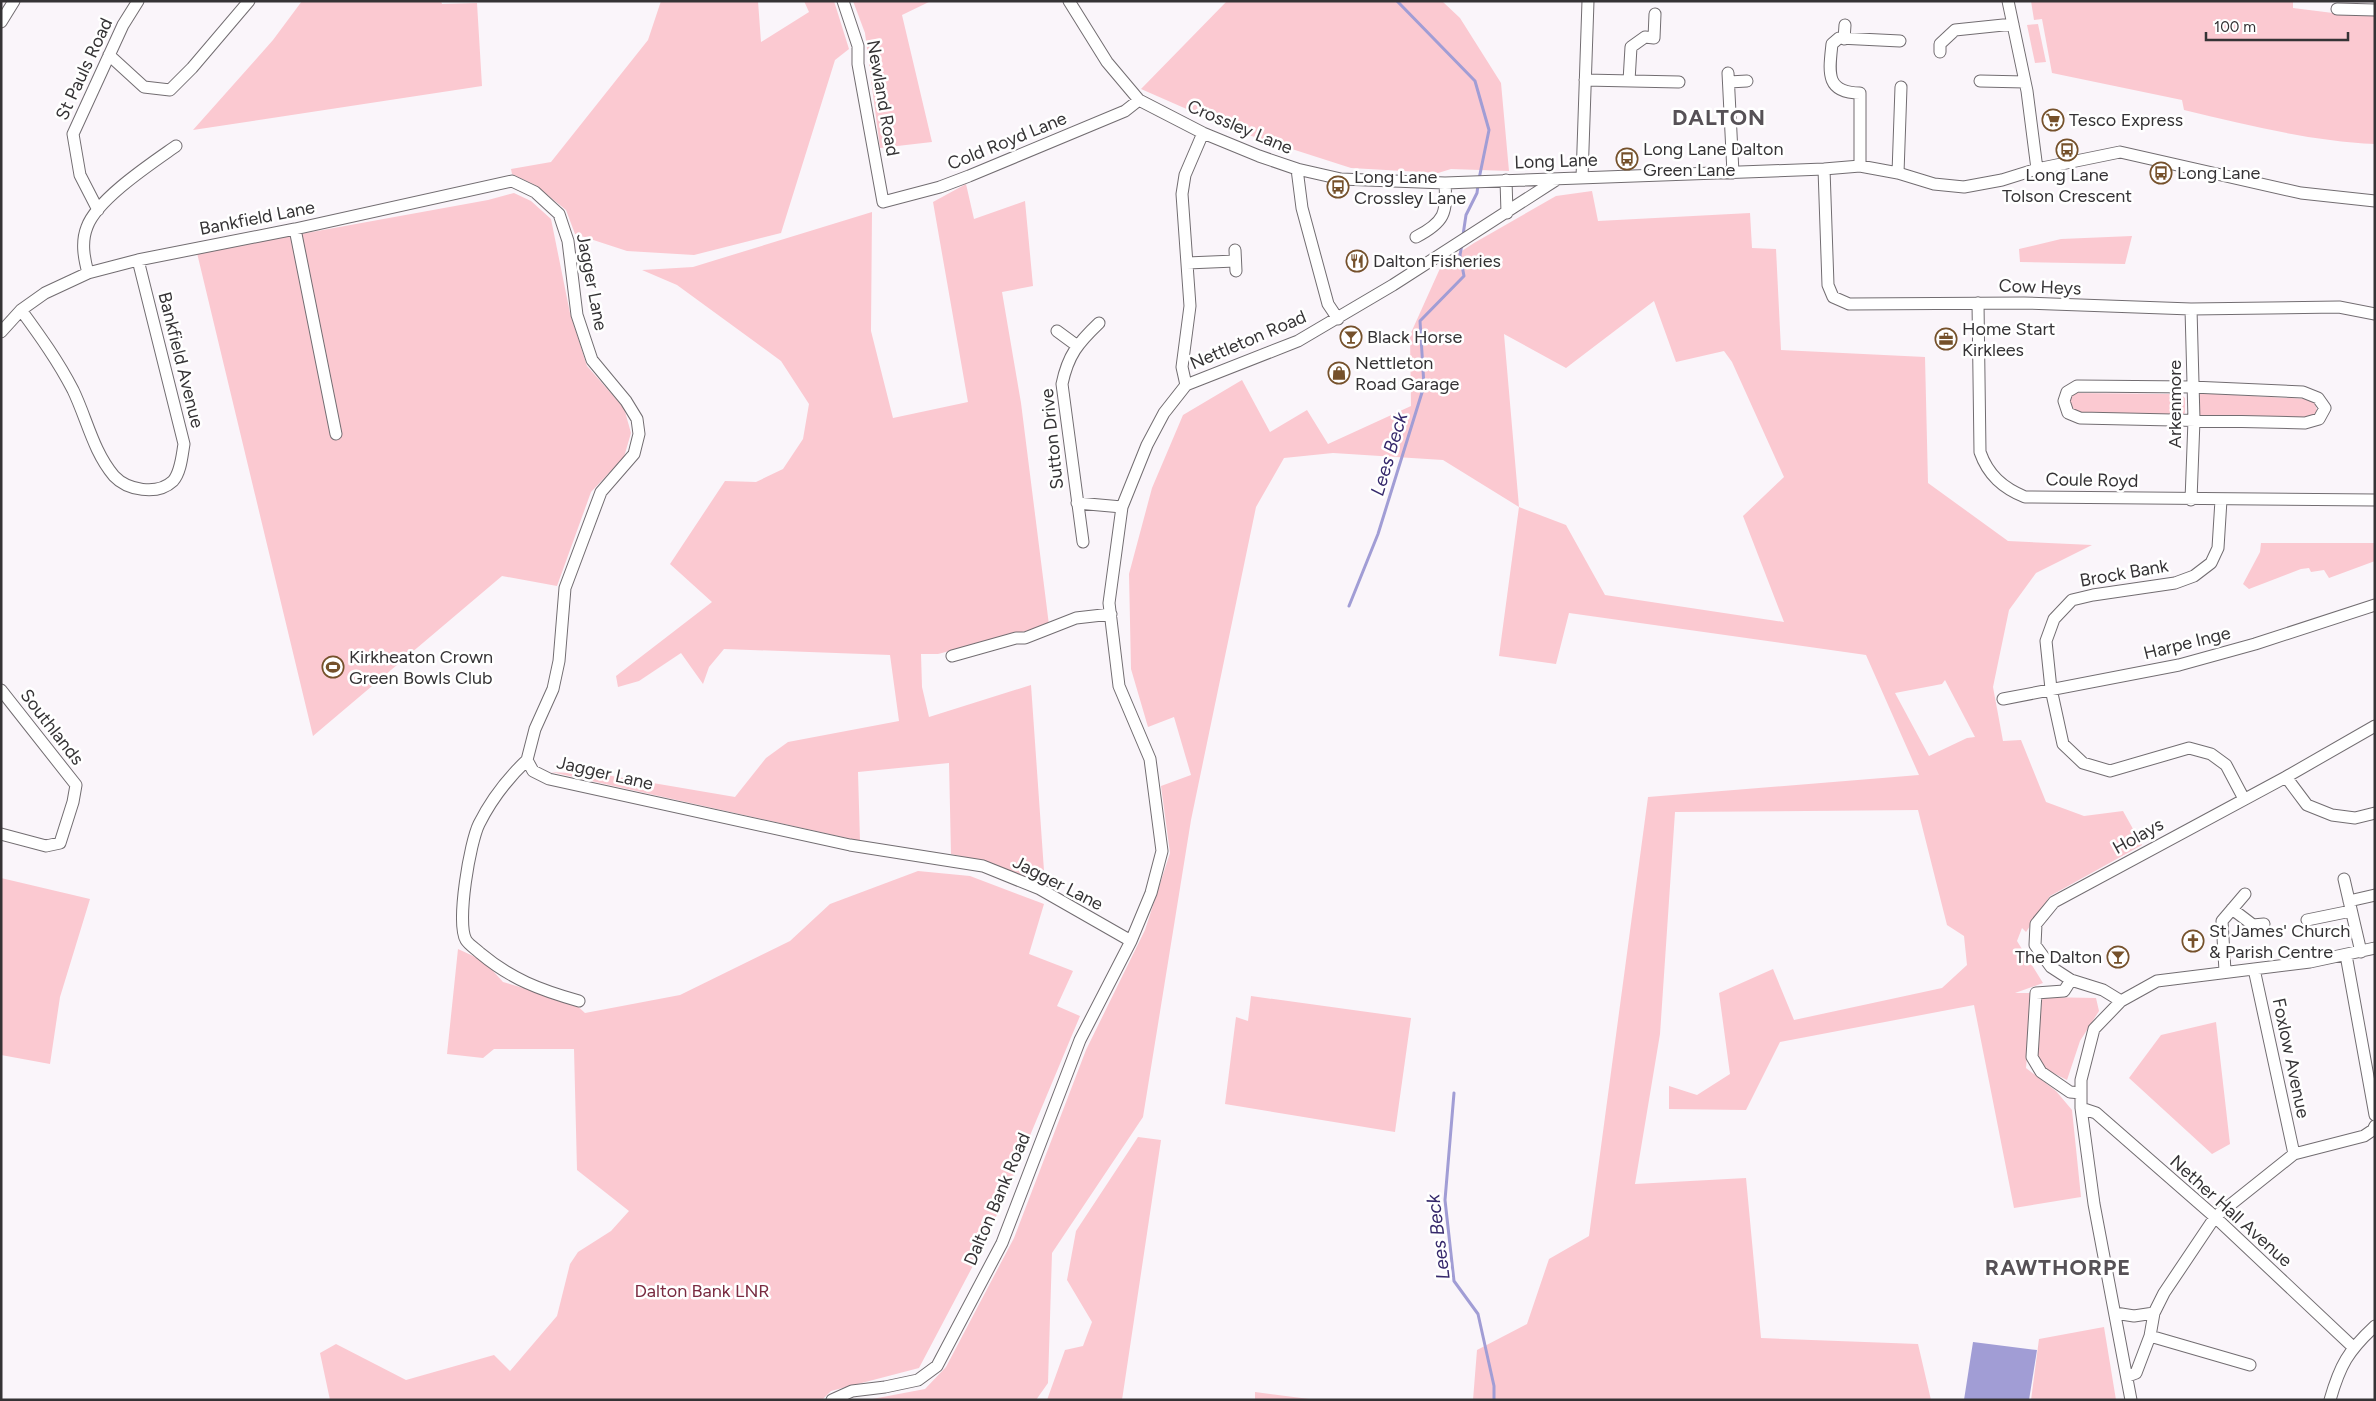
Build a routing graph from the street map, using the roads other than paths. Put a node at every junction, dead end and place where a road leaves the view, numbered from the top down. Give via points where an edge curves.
1 (14, 1) edge
2 (138, 1) edge
3 (249, 1) edge
4 (843, 1) edge
5 (1068, 1) edge
6 (1588, 1) edge
7 (2008, 1) edge
8 (2336, 9) dead end
9 (2375, 10) edge
10 (1655, 14) dead end
11 (1, 22) edge
12 (2013, 24) junction
13 (1845, 25) dead end
14 (1844, 39) junction
15 (1900, 41) dead end
16 (1940, 52) dead end
17 (109, 54) junction
18 (1585, 80) junction
19 (1629, 81) junction
20 (1747, 81) dead end
21 (1980, 81) dead end
22 (1679, 82) dead end
23 (2025, 82) junction
24 (1901, 87) dead end
25 (1139, 100) junction
26 (1203, 133) junction
27 (176, 146) dead end
28 (1860, 166) junction
29 (1297, 169) junction
30 (1824, 169) junction
31 (2037, 169) junction
32 (1733, 173) junction
33 (1898, 173) junction
34 (1582, 178) junction
35 (1501, 180) junction
36 (1556, 180) junction
37 (1445, 182) junction
38 (535, 192) joint
39 (2375, 201) edge
40 (883, 202) joint
41 (98, 210) junction
42 (1507, 213) junction
43 (295, 229) junction
44 (1416, 237) dead end
45 (138, 260) junction
46 (1235, 261) dead end
47 (1187, 263) junction
48 (88, 273) junction
49 (1978, 303) junction
50 (2192, 309) junction
51 (21, 310) junction
52 (2375, 314) edge
53 (1338, 319) junction
54 (1099, 323) dead end
55 (1057, 331) dead end
56 (1, 332) edge
57 (1076, 345) junction
58 (1186, 385) junction
59 (2192, 387) junction
60 (2194, 420) junction
61 (336, 434) dead end
62 (2192, 500) junction
63 (2221, 500) junction
64 (2375, 500) edge
65 (1077, 503) junction
66 (1122, 508) junction
67 (1083, 542) dead end
68 (2375, 605) edge
69 (1111, 614) junction
70 (952, 656) dead end
71 (2051, 689) junction
72 (1, 690) edge
73 (2003, 699) dead end
74 (2375, 726) edge
75 (527, 760) junction
76 (2286, 777) junction
77 (2244, 799) junction
78 (2375, 813) edge
79 (1, 834) edge
80 (2344, 879) dead end
81 (2244, 894) dead end
82 (2375, 895) edge
83 (2350, 906) junction
84 (2232, 909) junction
85 (2307, 920) dead end
86 (2264, 924) dead end
87 (1131, 941) junction
88 (2375, 948) edge
89 (2361, 952) junction
90 (2346, 955) junction
91 (2254, 969) junction
92 (2225, 971) junction
93 (2071, 980) junction
94 (579, 1001) dead end
95 (2121, 1001) junction
96 (2081, 1093) junction
97 (2081, 1108) junction
98 (2375, 1115) edge
99 (2375, 1126) edge
100 (2294, 1154) junction
101 (2215, 1217) junction
102 (2116, 1313) junction
103 (2154, 1313) junction
104 (2375, 1326) edge
105 (2150, 1336) junction
106 (2352, 1347) junction
107 (2250, 1366) dead end
108 (2128, 1376) junction
109 (832, 1400) edge
110 (2131, 1400) edge
111 (2330, 1400) edge

1 - 11 street
2 - 17 street, St Pauls Road
3 - 17 street via 170,90 144,87
4 - 40 street, Newland Road via 858,46 858,64
5 - 25 street, Crossley Lane via 1107,62
6 - 18 street
7 - 12 street
8 - 9 street
10 - 19 street via 1654,38 1645,37 1632,47
12 - 16 street via 1955,30 1940,44
12 - 23 street
13 - 14 street
14 - 15 street
14 - 28 street via 1839,38 1832,44 1830,75 1835,87 1845,93 1860,92
17 - 41 street, St Pauls Road via 73,134 80,175
18 - 19 street
18 - 34 street
19 - 22 street
20 - 32 street via 1728,77
21 - 23 street via 2004,86
23 - 31 street
24 - 33 street
25 - 26 street, Crossley Lane
25 - 40 street, Cold Royd Lane via 1124,111 970,176
26 - 29 street, Crossley Lane
26 - 47 street via 1184,176 1182,194
27 - 41 street via 126,181
28 - 30 street, Long Lane
28 - 33 street, Long Lane
29 - 37 street, Long Lane via 1340,179
29 - 53 street, Crossley Lane via 1302,208 1328,304
30 - 32 street, Long Lane
30 - 49 street, Cow Heys via 1828,285 1833,297 1849,304
31 - 33 street, Long Lane via 1964,187 1934,184
31 - 39 street, Long Lane via 2120,152 2300,193
32 - 34 street, Long Lane
34 - 36 street, Long Lane
35 - 36 street, Long Lane
35 - 37 street, Long Lane
35 - 42 street
36 - 42 street, Nettleton Road
37 - 44 street via 1447,204 1442,219
38 - 43 street, Bankfield Lane via 512,181
38 - 75 street, Jagger Lane via 559,214 568,241 577,315 592,360 626,401 639,434 634,454 601,492 565,588 559,661
41 - 48 street via 87,226 84,244
42 - 53 street, Nettleton Road
43 - 45 street, Bankfield Lane
43 - 61 street
45 - 48 street, Bankfield Lane
45 - 51 street, Bankfield Avenue via 184,444 173,481 154,490 130,488 116,478 101,460 53,353
46 - 47 street
47 - 58 street via 1190,306 1182,367
48 - 51 street, Bankfield Lane via 45,293
49 - 50 street, Cow Heys
49 - 62 street, Coule Royd via 1980,452 1984,465 2007,490 2025,497
50 - 52 street, Cow Heys via 2339,307
50 - 59 street, Arkenmore
51 - 56 street, Bankfield Lane
53 - 58 street, Nettleton Road via 1298,341
54 - 57 street, Sutton Drive
55 - 57 street
57 - 65 street, Sutton Drive via 1062,384
58 - 66 street, Nettleton Road via 1164,413 1147,445
59 - 60 street, Arkenmore
59 - 60 street via 2077,386 2067,392 2064,402 2068,413 2080,418
59 - 60 street via 2303,392 2318,398 2324,408 2319,419 2305,423
60 - 62 street, Arkenmore
62 - 63 street, Coule Royd
63 - 64 street, Coule Royd
63 - 71 street, Brock Bank via 2218,548 2211,563 2194,576 2175,583 2072,600 2054,619 2046,641
65 - 66 street, Sutton Drive
65 - 67 street, Sutton Drive
66 - 69 street, Nettleton Road
68 - 71 street, Harpe Inge via 2179,665
69 - 70 street via 1076,618 1025,638
69 - 87 street, Nettleton Road via 1119,686 1150,759 1162,851 1151,893
71 - 73 street, Harpe Inge
71 - 77 street, Brock Bank via 2062,744 2083,764 2110,771 2189,748 2210,754 2226,765
72 - 79 street, Southlands via 76,785 60,843 46,846
74 - 76 street, Holays
75 - 87 street, Jagger Lane via 533,771 549,779 850,845 983,866 1040,888
75 - 94 street via 509,777 478,825 465,890 463,933 467,942 491,962 528,985
76 - 77 street, Holays
76 - 78 street via 2307,805 2332,815 2355,818
77 - 93 street, Holays via 2054,902 2036,924 2035,946 2051,967
80 - 83 street
81 - 84 street
82 - 83 street
83 - 85 street
83 - 89 street
84 - 86 street via 2253,925
84 - 92 street via 2222,922
87 - 109 street, Dalton Bank Road via 1080,1040 1002,1242 937,1366 918,1380 852,1391
88 - 89 street
89 - 90 street
90 - 91 street
90 - 98 street
91 - 92 street
91 - 100 street, Foxlow Avenue
92 - 95 street via 2156,981
93 - 95 street, Holays via 2103,990
93 - 96 street via 2064,991 2036,994 2032,1057 2041,1072 2070,1092
95 - 96 street via 2094,1029 2081,1080
96 - 97 street
97 - 101 street, Nether Hall Avenue via 2096,1113
97 - 102 street via 2094,1204
99 - 100 street via 2364,1136
100 - 101 street
101 - 103 street
101 - 106 street, Nether Hall Avenue
102 - 103 street via 2134,1316
102 - 108 street
103 - 105 street
104 - 106 street
105 - 107 street
105 - 108 street via 2136,1372
106 - 111 street via 2338,1374
108 - 110 street

